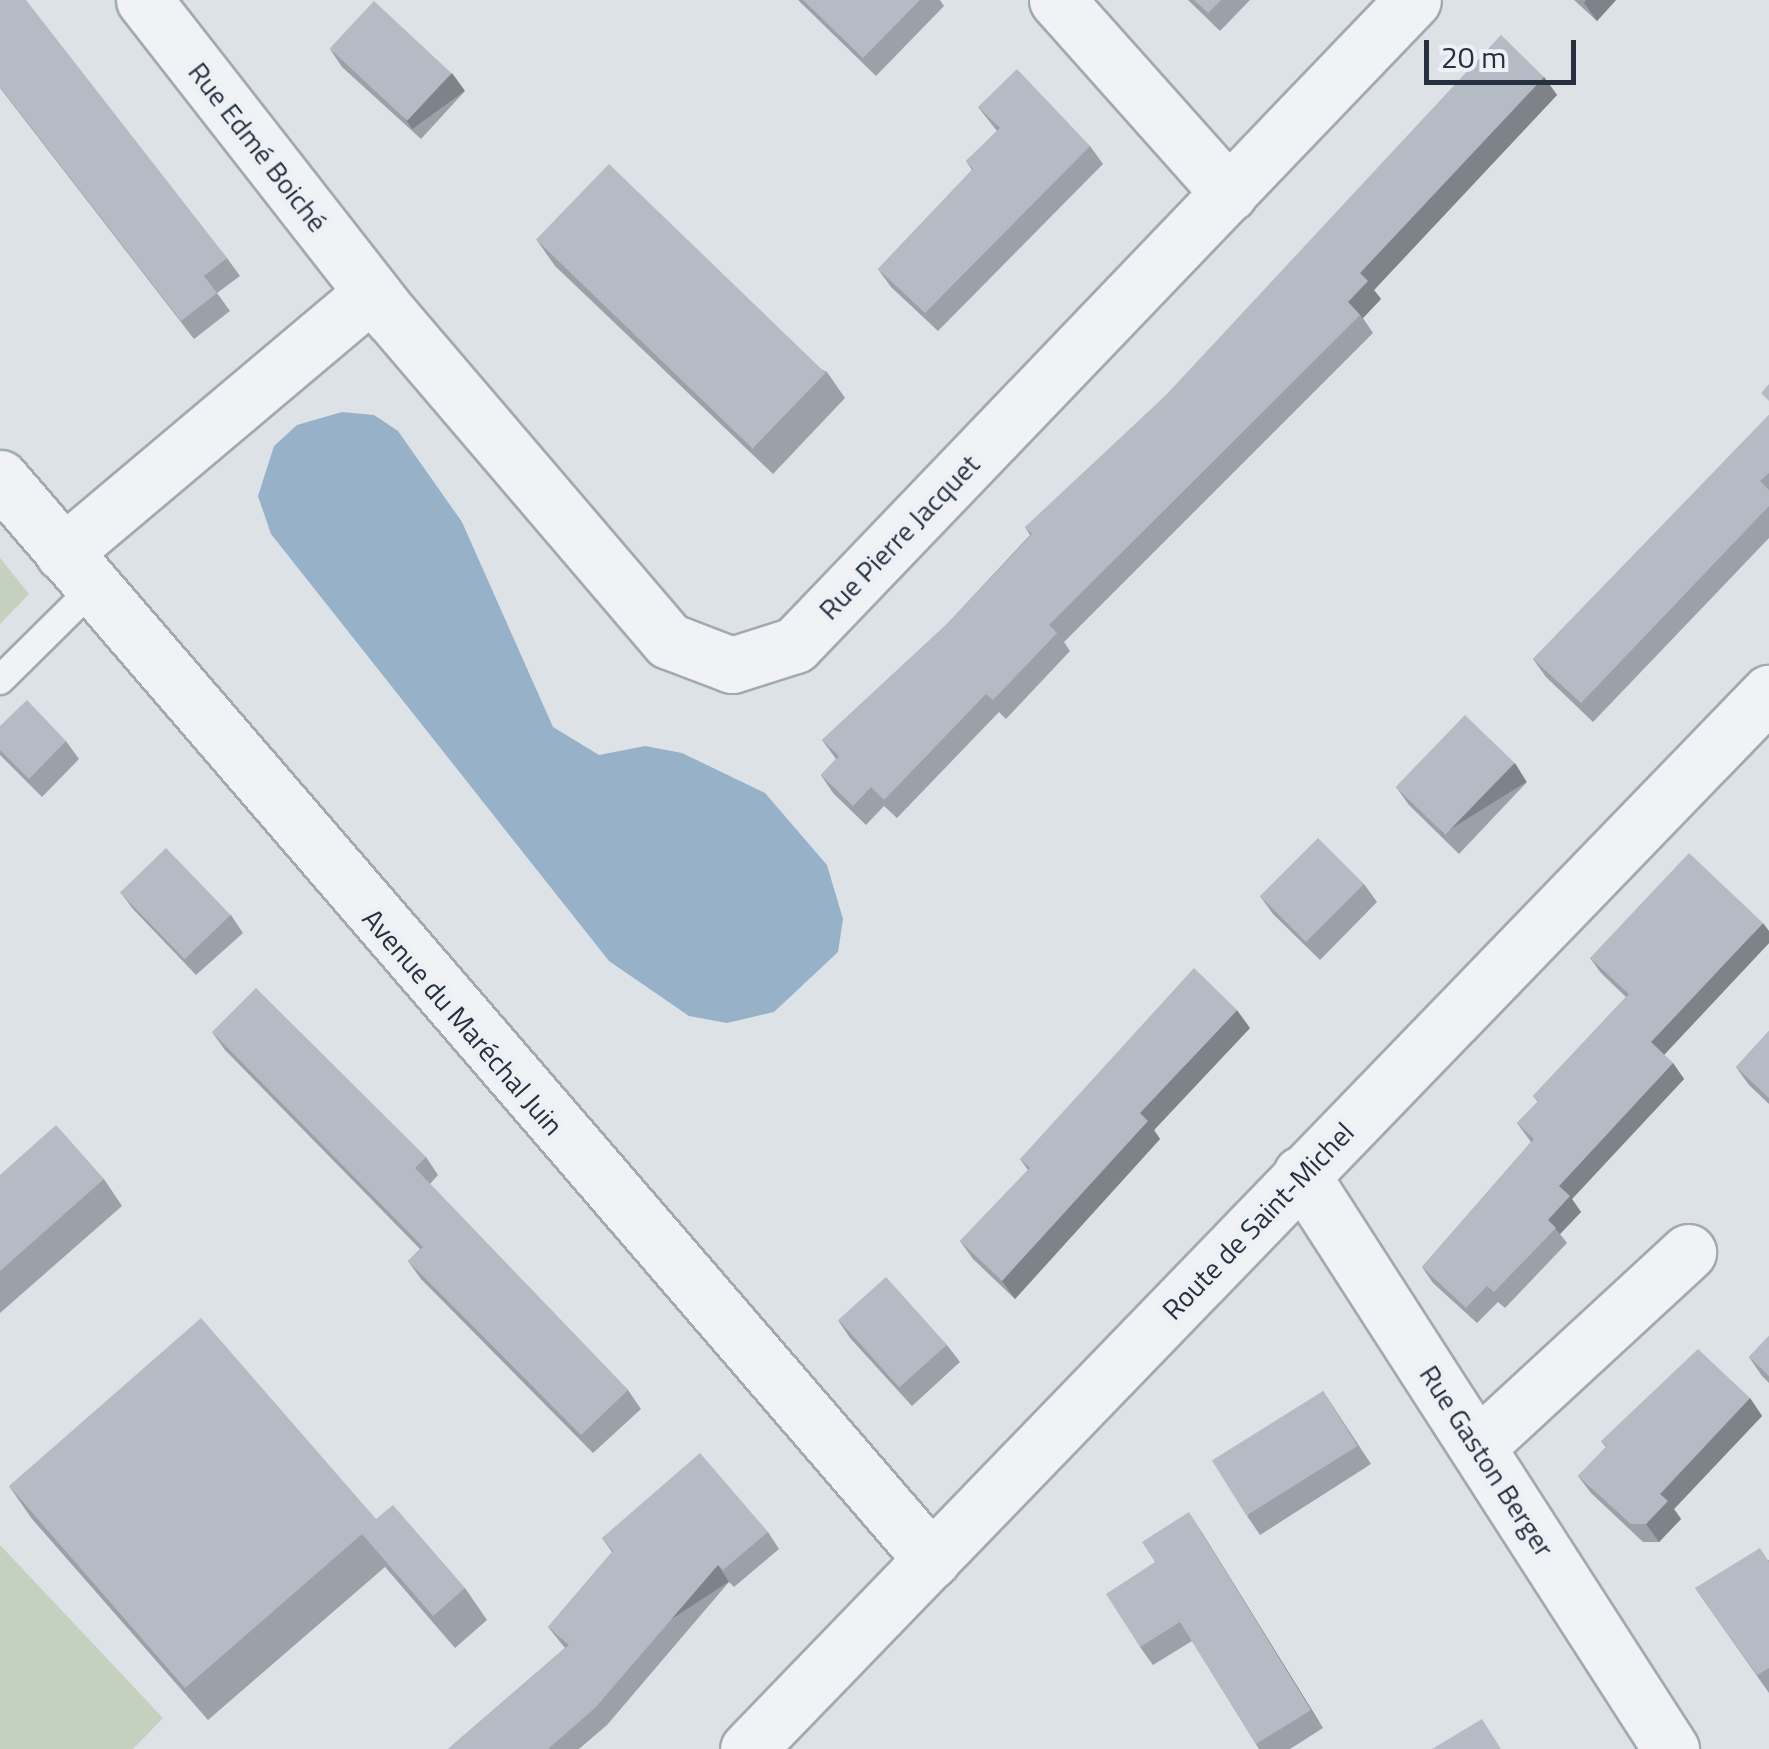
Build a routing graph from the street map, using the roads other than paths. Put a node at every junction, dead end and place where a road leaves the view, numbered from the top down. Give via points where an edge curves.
1 (144, 0) edge
2 (1057, 0) edge
3 (1413, 0) edge
4 (1229, 193) junction
5 (372, 293) junction
6 (0, 478) edge
7 (78, 571) junction
8 (0, 680) edge
9 (1769, 694) edge
10 (1302, 1174) junction
11 (1688, 1252) dead end
12 (1478, 1446) junction
13 (932, 1560) junction
14 (748, 1749) edge
15 (1671, 1749) edge

1 - 5 street, Rue Edmé Boiché
2 - 4 street
3 - 4 street, Rue Pierre Jacquet
4 - 5 street, Rue Pierre Jacquet via 795,645 746,663 696,658 669,642
5 - 7 street
6 - 7 street, Avenue du Maréchal Juin
7 - 8 lane
7 - 13 street, Avenue du Maréchal Juin
9 - 10 street, Route de Saint-Michel
10 - 12 street, Rue Gaston Berger
10 - 13 street, Route de Saint-Michel
11 - 12 street
12 - 15 street, Rue Gaston Berger
13 - 14 street, Route de Saint-Michel

